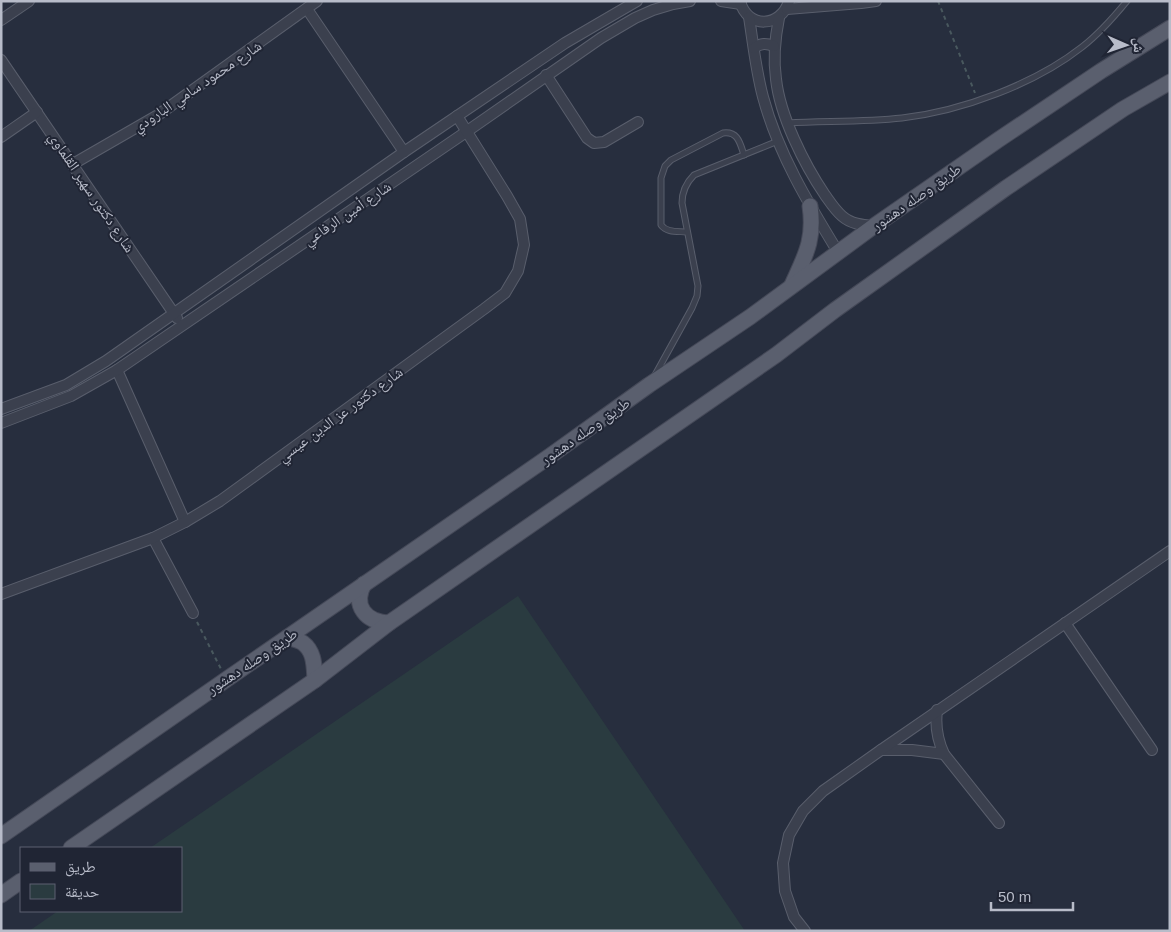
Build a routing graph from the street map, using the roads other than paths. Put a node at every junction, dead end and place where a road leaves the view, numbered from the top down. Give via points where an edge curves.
1 (29, 1) edge
2 (317, 1) edge
3 (637, 1) edge
4 (690, 1) edge
5 (721, 1) edge
6 (876, 1) edge
7 (1127, 1) edge
8 (740, 3) edge
9 (15, 5) edge
10 (788, 5) edge
11 (307, 9) junction
12 (749, 17) junction
13 (779, 18) junction
14 (1, 20) edge
15 (1170, 28) edge
16 (774, 46) junction
17 (754, 48) junction
18 (1, 60) edge
19 (546, 75) junction
20 (1170, 82) edge
21 (37, 112) junction
22 (457, 116) junction
23 (638, 122) dead end
24 (788, 123) junction
25 (466, 132) junction
26 (1, 137) edge
27 (778, 141) junction
28 (404, 152) junction
29 (744, 155) junction
30 (73, 164) junction
31 (812, 176) junction
32 (798, 184) junction
33 (810, 206) junction
34 (874, 226) junction
35 (687, 232) junction
36 (838, 252) junction
37 (790, 288) junction
38 (174, 313) junction
39 (182, 325) junction
40 (117, 370) junction
41 (66, 385) junction
42 (649, 385) junction
43 (71, 396) junction
44 (1, 409) edge
45 (1, 424) edge
46 (185, 522) junction
47 (153, 538) junction
48 (1170, 551) edge
49 (364, 584) junction
50 (1, 594) edge
51 (193, 613) road end
52 (389, 622) junction
53 (1065, 623) junction
54 (288, 637) junction
55 (315, 680) junction
56 (937, 710) junction
57 (881, 750) junction
58 (1152, 750) dead end
59 (944, 754) junction
60 (999, 824) dead end
61 (1, 836) edge
62 (72, 847) edge
63 (20, 882) edge
64 (1, 895) edge
65 (805, 931) edge

1 - 9 street
2 - 11 street, شارع محمود سامي البارودي
3 - 22 street, شارع أمين الرفاعي via 565,43
4 - 19 street, شارع أمين الرفاعي via 635,18
5 - 8 street
6 - 10 street
7 - 24 lane via 1097,34 1066,58 1032,78 978,100 903,118
8 - 12 street
9 - 14 street
10 - 13 street
11 - 28 street
11 - 30 street, شارع محمود سامي البارودي via 158,115
12 - 13 street via 764,22
12 - 17 street
13 - 16 street
15 - 34 main road, طريق وصله دهشور via 1101,71
16 - 17 street via 764,43
16 - 24 street via 779,97
17 - 27 street via 762,95
18 - 21 street, شارع دكتور سهير القلماوي
19 - 23 street via 587,138 594,143 604,142
19 - 25 street, شارع أمين الرفاعي
20 - 52 main road via 1123,109 1006,188 776,355
21 - 26 street
21 - 30 street, شارع دكتور سهير القلماوي
22 - 25 street, شارع دكتور عز الدين عيسي
22 - 28 street, شارع أمين الرفاعي
24 - 31 street
25 - 39 street, شارع أمين الرفاعي
25 - 46 street, شارع دكتور عز الدين عيسي via 520,219 524,245 518,271 505,293 220,501
27 - 29 lane
27 - 32 street
28 - 38 street, شارع أمين الرفاعي
29 - 35 lane via 689,180 682,197
29 - 35 lane via 737,137 723,132 665,166 661,178 660,222 667,231
30 - 38 street, شارع دكتور سهير القلماوي
31 - 32 street
31 - 34 street via 841,216 851,222
32 - 33 street
33 - 36 street
33 - 37 main road via 810,243
34 - 36 main road, طريق وصله دهشور
35 - 42 lane via 698,286 697,296
36 - 37 main road, طريق وصله دهشور
37 - 42 main road, طريق وصله دهشور
38 - 39 street, شارع دكتور سهير القلماوي
38 - 41 street, شارع أمين الرفاعي
39 - 40 street, شارع أمين الرفاعي
40 - 43 street, شارع أمين الرفاعي
40 - 46 street
41 - 43 street
41 - 44 street, شارع أمين الرفاعي
42 - 49 main road, طريق وصله دهشور
43 - 45 street, شارع أمين الرفاعي
46 - 47 street, شارع دكتور عز الدين عيسي
47 - 50 street, شارع دكتور عز الدين عيسي
47 - 51 street
48 - 53 street
49 - 52 main road via 360,591 360,605 367,616 379,622
49 - 54 main road, طريق وصله دهشور
52 - 55 main road
53 - 56 street
53 - 58 street
54 - 55 main road via 303,643 311,652
54 - 61 main road, طريق وصله دهشور
55 - 62 main road
56 - 57 street
56 - 59 street via 936,732
57 - 59 street
57 - 65 street via 823,791 803,811 789,835 783,863 785,891 794,917
59 - 60 street
63 - 64 main road

